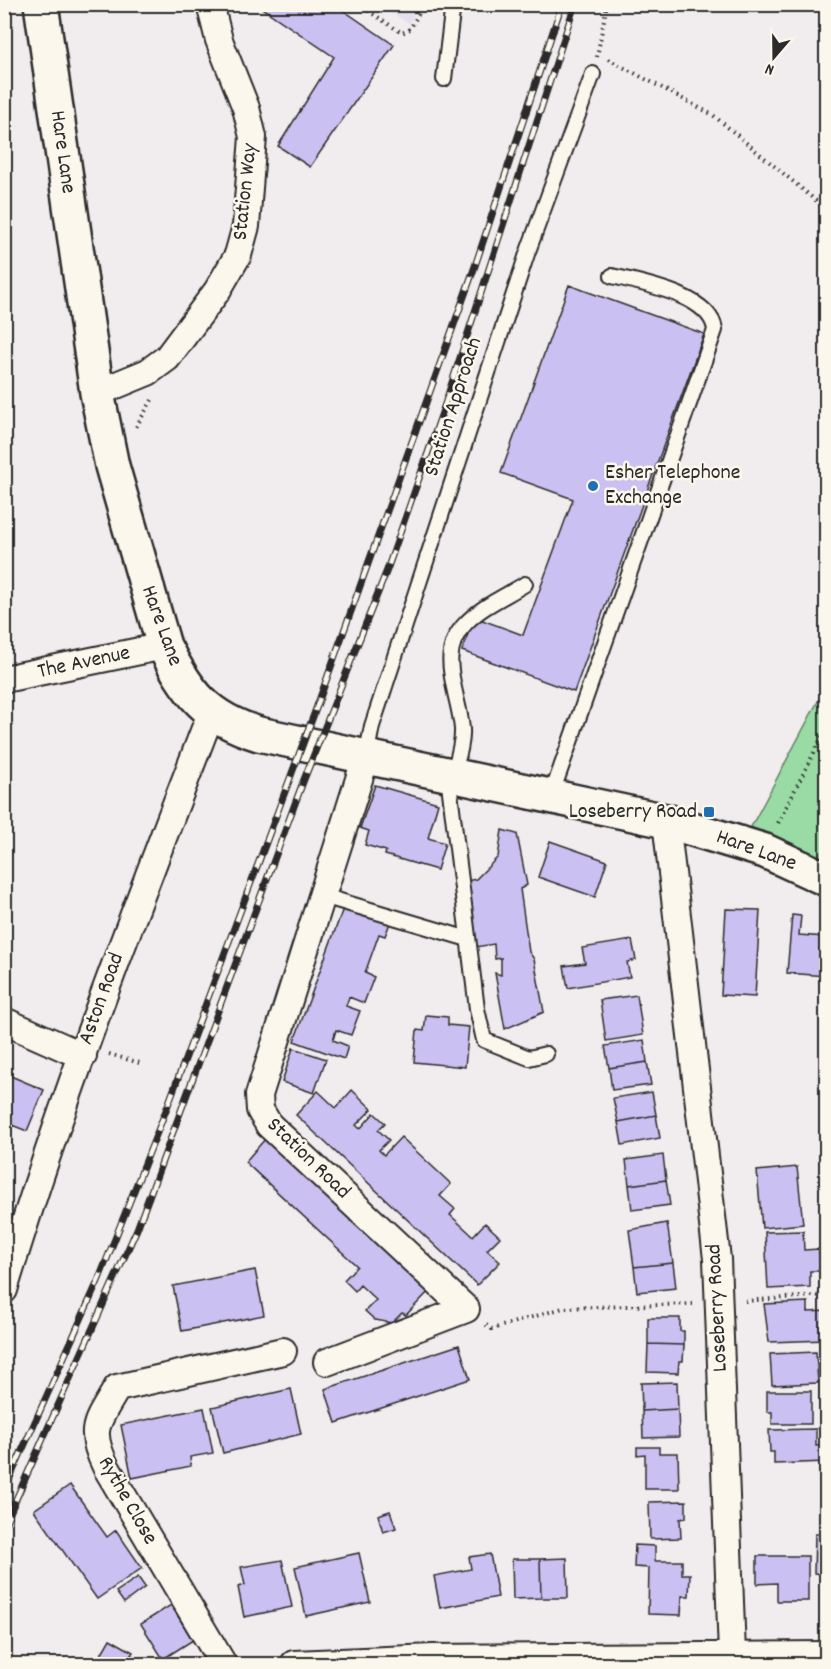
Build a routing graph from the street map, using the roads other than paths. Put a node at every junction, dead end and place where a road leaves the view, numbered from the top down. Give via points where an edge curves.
1 (41, 4) edge
2 (210, 4) edge
3 (453, 4) edge
4 (593, 74) road end
5 (444, 79) dead end
6 (612, 276) dead end
7 (97, 393) junction
8 (525, 584) dead end
9 (164, 645) junction
10 (4, 679) edge
11 (211, 713) junction
12 (366, 757) junction
13 (450, 774) junction
14 (551, 795) junction
15 (666, 821) junction
16 (826, 879) edge
17 (323, 896) junction
18 (468, 939) junction
19 (4, 1021) edge
20 (546, 1054) dead end
21 (83, 1056) junction
22 (15, 1214) edge
23 (4, 1290) edge
24 (283, 1351) dead end
25 (327, 1362) dead end
26 (732, 1654) junction
27 (826, 1655) edge
28 (223, 1665) edge
29 (294, 1665) edge

1 - 7 street, Hare Lane
2 - 7 street, Station Way via 253,137 246,226 238,255 217,291 167,358 148,372
3 - 5 lane
4 - 12 lane, Station Approach via 520,277 372,726
6 - 14 lane via 700,305 710,313 715,330
7 - 9 street, Hare Lane via 112,466
8 - 13 lane via 472,617 454,642 449,665 462,739
9 - 10 street, The Avenue
9 - 11 street, Hare Lane via 189,690
11 - 12 street, Hare Lane via 259,734
11 - 21 street, Aston Road via 139,896
12 - 13 street, Hare Lane
12 - 17 street, Station Road
13 - 14 street, Hare Lane
13 - 18 lane
14 - 15 street, Hare Lane
15 - 16 street, Hare Lane via 765,851
15 - 26 street, Loseberry Road via 717,1259
17 - 18 lane
17 - 25 street, Station Road via 259,1095 260,1110 269,1125 466,1310
18 - 20 lane via 484,1040 529,1058
19 - 21 street
21 - 22 street, Aston Road
22 - 23 street, Aston Road
24 - 28 street, Rythe Close via 117,1388 98,1422 94,1442
26 - 27 street
26 - 29 street via 433,1658

